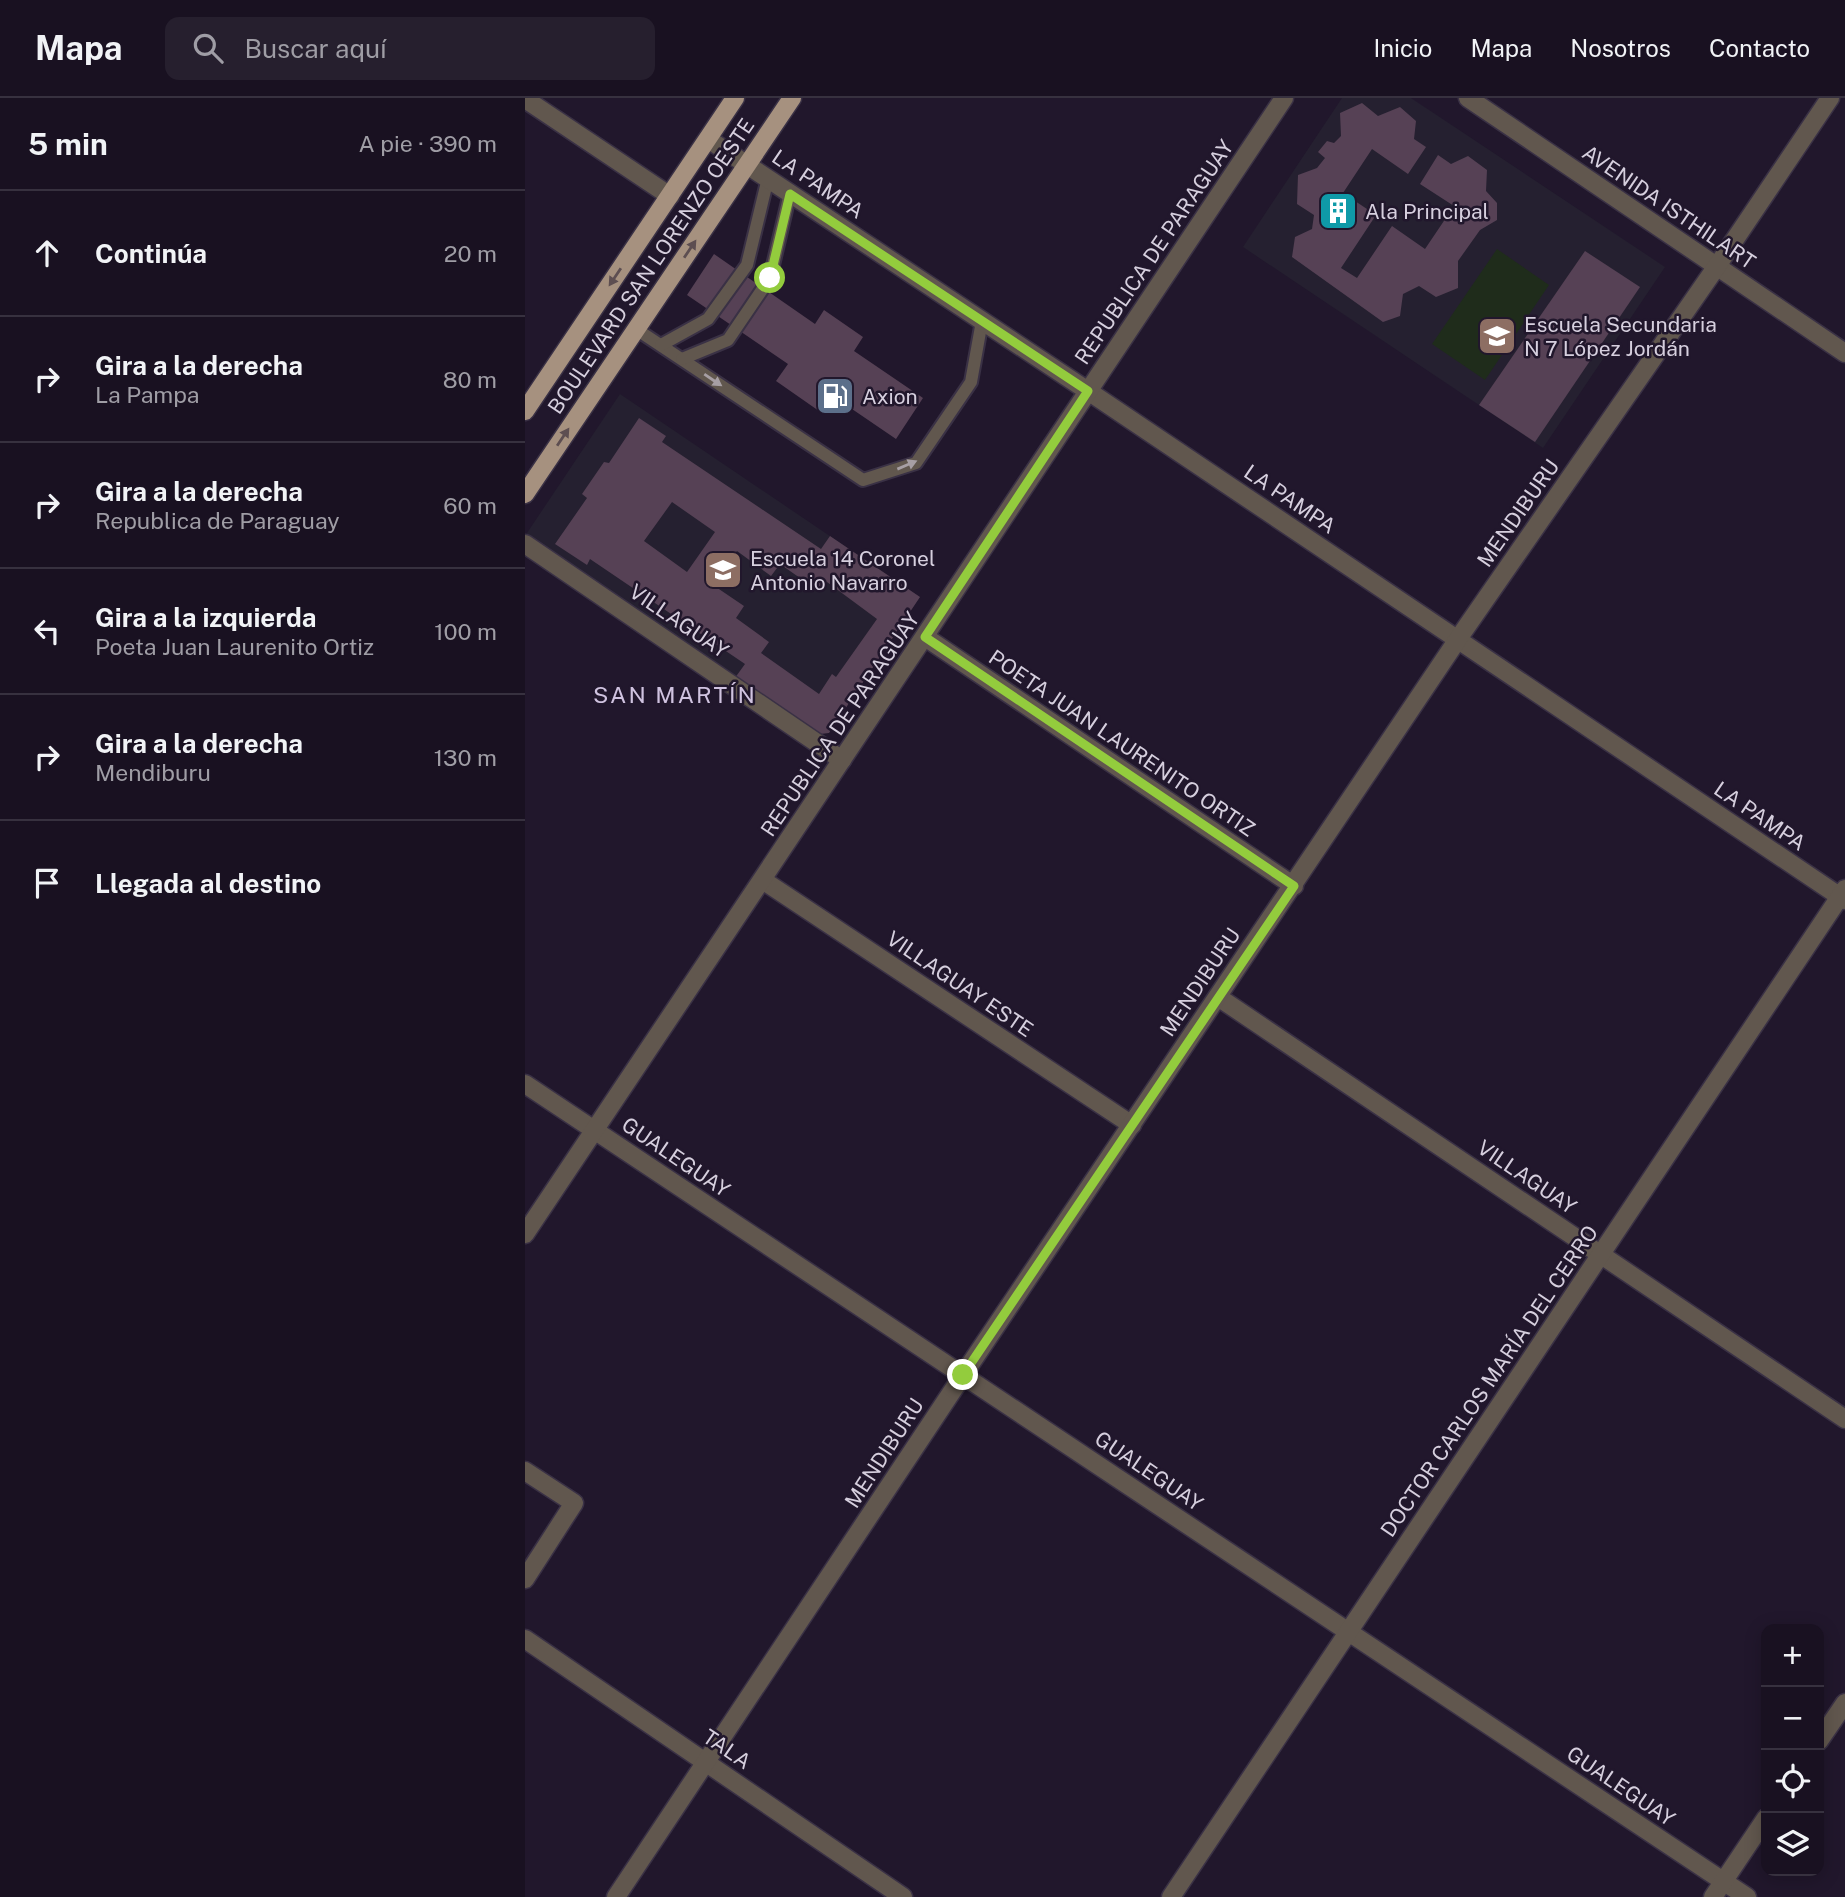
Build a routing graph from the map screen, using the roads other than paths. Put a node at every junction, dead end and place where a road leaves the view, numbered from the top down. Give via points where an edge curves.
1 (735, 98) edge
2 (792, 98) edge
3 (1284, 98) edge
4 (1468, 98) edge
5 (525, 99) edge
6 (1827, 99) edge
7 (708, 139) junction
8 (747, 164) junction
9 (768, 178) junction
10 (790, 194) junction
11 (670, 195) junction
12 (1717, 266) junction
13 (982, 321) junction
14 (636, 329) junction
15 (661, 345) junction
16 (1845, 353) edge
17 (682, 359) junction
18 (1088, 391) junction
19 (525, 411) edge
20 (530, 474) edge
21 (525, 494) edge
22 (525, 544) edge
23 (925, 637) junction
24 (1458, 639) junction
25 (842, 760) junction
26 (764, 881) junction
27 (1294, 886) junction
28 (1843, 895) edge
29 (1218, 997) junction
30 (525, 1084) edge
31 (1132, 1125) junction
32 (595, 1131) junction
33 (525, 1234) edge
34 (1601, 1255) junction
35 (963, 1375) junction
36 (1845, 1419) edge
37 (525, 1471) edge
38 (525, 1579) edge
39 (1348, 1632) junction
40 (525, 1639) edge
41 (1845, 1703) edge
42 (1824, 1734) edge
43 (706, 1763) junction
44 (1761, 1825) edge
45 (1723, 1881) junction
46 (616, 1897) edge
47 (903, 1897) edge
48 (1171, 1897) edge
49 (1713, 1897) edge
50 (1747, 1897) edge

1 - 7 main road, BOULEVARD SAN LORENZO OESTE
2 - 8 main road, BOULEVARD SAN LORENZO OESTE
3 - 18 street, REPUBLICA DE PARAGUAY
4 - 12 street, AVENIDA ISTHILART
5 - 11 street
6 - 12 street, MENDIBURU
7 - 8 street, LA PAMPA
7 - 11 main road, BOULEVARD SAN LORENZO OESTE
8 - 9 street, LA PAMPA
14 -> 8 main road, BOULEVARD SAN LORENZO OESTE
9 - 10 street, LA PAMPA
9 - 15 lane via 747,265 708,319
10 - 13 street, LA PAMPA
10 - 17 lane via 770,278 728,340
11 -> 19 main road, BOULEVARD SAN LORENZO OESTE
12 - 16 street, AVENIDA ISTHILART
12 - 24 street, MENDIBURU
17 -> 13 lane via 863,480 916,464 971,382
13 - 18 street, LA PAMPA
14 - 15 lane
20 -> 14 main road, BOULEVARD SAN LORENZO OESTE
15 - 17 lane
18 - 23 street, REPUBLICA DE PARAGUAY
18 - 24 street, LA PAMPA
20 - 21 main road, BOULEVARD SAN LORENZO OESTE
22 - 25 street, VILLAGUAY
23 - 25 street, REPUBLICA DE PARAGUAY
23 - 27 street, POETA JUAN LAURENITO ORTIZ
24 - 27 street, MENDIBURU
24 - 28 street, LA PAMPA
25 - 26 street, REPUBLICA DE PARAGUAY
26 - 31 street, VILLAGUAY ESTE
26 - 32 street, REPUBLICA DE PARAGUAY
27 - 29 street, MENDIBURU
28 - 34 street, DOCTOR CARLOS MARÍA DEL CERRO
29 - 31 street, MENDIBURU
29 - 34 street, VILLAGUAY
30 - 32 street, GUALEGUAY
31 - 35 street, MENDIBURU
32 - 33 street, REPUBLICA DE PARAGUAY
32 - 35 street, GUALEGUAY
34 - 36 street, VILLAGUAY
34 - 39 street, DOCTOR CARLOS MARÍA DEL CERRO
35 - 39 street, GUALEGUAY
35 - 43 street, MENDIBURU
37 - 38 street via 574,1503
39 - 45 street, GUALEGUAY
39 - 48 street, DOCTOR CARLOS MARÍA DEL CERRO
40 - 43 street, TALA
41 - 42 street
43 - 46 street, MENDIBURU
43 - 47 street, TALA
44 - 45 street
45 - 49 street
45 - 50 street, GUALEGUAY

